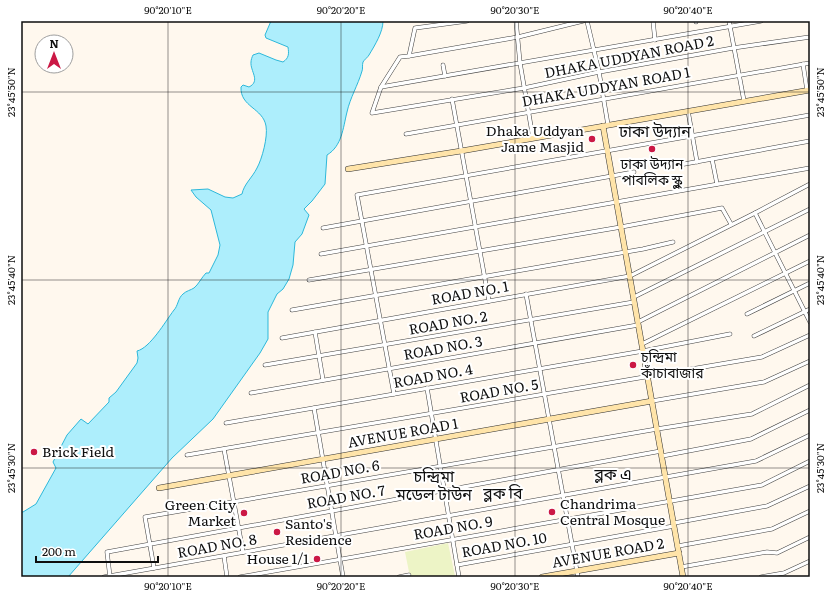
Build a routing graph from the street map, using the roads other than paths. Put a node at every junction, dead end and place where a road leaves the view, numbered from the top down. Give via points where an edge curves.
1 (467, 21) edge
2 (516, 21) edge
3 (583, 21) edge
4 (587, 21) edge
5 (653, 21) edge
6 (729, 21) edge
7 (761, 21) edge
8 (730, 27) junction
9 (518, 37) junction
10 (810, 37) edge
11 (655, 40) junction
12 (733, 48) junction
13 (594, 50) junction
14 (409, 56) junction
15 (520, 63) junction
16 (810, 63) edge
17 (803, 64) junction
18 (443, 65) dead end
19 (599, 72) junction
20 (739, 75) junction
21 (445, 76) junction
22 (381, 87) junction
23 (524, 88) junction
24 (808, 90) edge
25 (452, 99) junction
26 (603, 99) junction
27 (744, 101) junction
28 (688, 111) junction
29 (529, 112) junction
30 (810, 115) edge
31 (456, 124) junction
32 (606, 125) junction
33 (406, 134) dead end
34 (692, 136) junction
35 (533, 138) junction
36 (810, 141) edge
37 (461, 151) junction
38 (608, 151) junction
39 (712, 159) junction
40 (697, 162) junction
41 (679, 165) dead end
42 (810, 168) edge
43 (348, 169) dead end
44 (634, 172) dead end
45 (466, 176) junction
46 (612, 176) junction
47 (717, 184) junction
48 (810, 184) edge
49 (471, 202) junction
50 (617, 202) junction
51 (810, 209) edge
52 (755, 213) junction
53 (362, 221) junction
54 (731, 224) junction
55 (476, 227) junction
56 (621, 227) junction
57 (324, 228) dead end
58 (764, 232) junction
59 (810, 235) edge
60 (673, 242) dead end
61 (366, 245) junction
62 (480, 251) junction
63 (625, 251) junction
64 (774, 252) junction
65 (321, 254) dead end
66 (810, 261) edge
67 (371, 270) junction
68 (785, 273) junction
69 (484, 275) junction
70 (630, 276) junction
71 (309, 280) dead end
72 (810, 283) edge
73 (794, 291) junction
74 (526, 294) junction
75 (376, 295) junction
76 (634, 300) junction
77 (489, 301) junction
78 (810, 309) edge
79 (292, 310) dead end
80 (804, 312) junction
81 (747, 314) dead end
82 (531, 319) junction
83 (380, 320) junction
84 (810, 322) edge
85 (638, 324) junction
86 (315, 332) junction
87 (730, 334) dead end
88 (810, 335) edge
89 (754, 336) dead end
90 (282, 338) dead end
91 (535, 343) junction
92 (385, 344) junction
93 (642, 344) junction
94 (643, 351) junction
95 (319, 356) junction
96 (810, 361) edge
97 (265, 365) dead end
98 (389, 369) junction
99 (540, 369) junction
100 (648, 377) junction
101 (323, 380) junction
102 (810, 385) edge
103 (427, 388) junction
104 (251, 393) dead end
105 (394, 394) junction
106 (545, 394) junction
107 (652, 401) junction
108 (314, 408) junction
109 (810, 410) edge
110 (431, 414) junction
111 (549, 419) junction
112 (226, 423) dead end
113 (657, 429) junction
114 (319, 433) junction
115 (810, 435) edge
116 (436, 439) junction
117 (554, 447) junction
118 (224, 449) junction
119 (661, 453) junction
120 (187, 455) dead end
121 (323, 459) junction
122 (810, 460) edge
123 (440, 466) junction
124 (558, 470) junction
125 (229, 476) junction
126 (666, 477) junction
127 (328, 486) junction
128 (810, 486) edge
129 (159, 488) dead end
130 (444, 490) junction
131 (563, 496) junction
132 (670, 500) junction
133 (234, 502) junction
134 (332, 511) junction
135 (810, 511) edge
136 (448, 516) junction
137 (567, 519) junction
138 (674, 524) junction
139 (239, 527) junction
140 (336, 536) junction
141 (810, 537) edge
142 (452, 539) junction
143 (150, 543) junction
144 (572, 544) junction
145 (678, 546) junction
146 (243, 552) junction
147 (679, 553) junction
148 (224, 556) junction
149 (340, 559) junction
150 (810, 562) edge
151 (457, 565) junction
152 (682, 567) junction
153 (154, 568) junction
154 (577, 571) junction
155 (409, 575) dead end
156 (104, 577) edge
157 (110, 577) edge
158 (227, 577) edge
159 (240, 577) edge
160 (343, 577) edge
161 (399, 577) edge
162 (459, 577) edge
163 (542, 577) edge
164 (578, 577) edge
165 (683, 577) edge
166 (762, 577) edge

1 - 14 street via 416,28
2 - 9 street
3 - 9 street
4 - 13 street
5 - 11 street
6 - 8 street
7 - 8 street
8 - 11 street
8 - 12 street
9 - 14 street
9 - 15 street
10 - 12 street, DHAKA UDDYAN ROAD 2
11 - 13 street
12 - 19 street, DHAKA UDDYAN ROAD 2
12 - 20 street
13 - 15 street
13 - 19 street
14 - 22 street via 400,57
15 - 21 street
15 - 23 street
16 - 17 street, DHAKA UDDYAN ROAD 1
17 - 20 street, DHAKA UDDYAN ROAD 1
17 - 24 street
18 - 21 street
19 - 23 street, DHAKA UDDYAN ROAD 2
19 - 26 street
20 - 26 street, DHAKA UDDYAN ROAD 1
20 - 27 street
21 - 22 street
22 - 25 street, DHAKA UDDYAN ROAD 2 via 372,113
23 - 25 street, DHAKA UDDYAN ROAD 2
23 - 29 street
24 - 27 street
25 - 31 street
26 - 29 street, DHAKA UDDYAN ROAD 1
26 - 32 street
27 - 28 street
28 - 32 street
28 - 34 street
29 - 31 street, DHAKA UDDYAN ROAD 1
29 - 35 street
30 - 34 street
31 - 33 street, DHAKA UDDYAN ROAD 1
31 - 37 street
32 - 35 street
32 - 38 street
34 - 38 street
34 - 40 street
35 - 37 street
36 - 39 street
37 - 43 street
37 - 45 street
38 - 45 street
38 - 46 street
39 - 40 street
39 - 47 street
40 - 41 street
42 - 47 street
44 - 46 street
45 - 49 street
45 - 53 street via 357,195
46 - 49 street
46 - 50 street
47 - 50 street
48 - 52 street, ROAD NO. 1
49 - 53 street
49 - 55 street
50 - 55 street
50 - 56 street
51 - 58 street, ROAD NO. 2
52 - 54 street, ROAD NO. 1
52 - 58 street
53 - 57 street
53 - 61 street
54 - 56 street via 722,208
54 - 70 street, ROAD NO. 1
55 - 61 street
55 - 62 street
56 - 62 street
56 - 63 street
58 - 64 street
58 - 76 street, ROAD NO. 2
59 - 64 street, ROAD NO. 3
60 - 63 street
61 - 65 street
61 - 67 street
62 - 67 street
62 - 69 street
63 - 69 street
63 - 70 street
64 - 68 street
64 - 85 street, ROAD NO. 3
66 - 68 street
67 - 71 street
67 - 75 street
68 - 73 street
68 - 93 street
69 - 75 street
69 - 77 street
70 - 74 street, ROAD NO. 1
70 - 76 street
72 - 73 street
73 - 80 street
73 - 81 street
74 - 77 street, ROAD NO. 1
74 - 82 street
75 - 79 street
75 - 83 street
76 - 82 street, ROAD NO. 2
76 - 85 street
77 - 83 street, ROAD NO. 1
78 - 80 street
80 - 84 street
80 - 89 street
82 - 91 street
82 - 92 street, ROAD NO. 2
83 - 86 street, ROAD NO. 1
83 - 92 street
85 - 91 street, ROAD NO. 3
85 - 93 street
86 - 90 street, ROAD NO. 1
86 - 95 street
87 - 94 street, ROAD NO. 4
88 - 100 street, ROAD NO. 5 via 762,357
91 - 98 street, ROAD NO. 3
91 - 99 street
92 - 95 street, ROAD NO. 2
92 - 98 street
93 - 94 street
94 - 99 street, ROAD NO. 4
94 - 100 street
95 - 97 street, ROAD NO. 2
95 - 101 street
96 - 107 street via 764,382
98 - 101 street, ROAD NO. 3
98 - 105 street
99 - 103 street, ROAD NO. 4
99 - 106 street
100 - 106 street, ROAD NO. 5
100 - 107 street
101 - 104 street, ROAD NO. 3
102 - 113 street, ROAD NO. 6 via 752,414
103 - 105 street, ROAD NO. 4
103 - 110 street
105 - 108 street, ROAD NO. 4
106 - 110 street, ROAD NO. 5
106 - 111 street
107 - 111 street, AVENUE ROAD 1
107 - 113 street
108 - 112 street, ROAD NO. 4
108 - 114 street
109 - 119 street, ROAD NO. 7 via 751,440
110 - 114 street, ROAD NO. 5
110 - 116 street
111 - 116 street, AVENUE ROAD 1
111 - 117 street
113 - 117 street, ROAD NO. 6
113 - 119 street
114 - 118 street, ROAD NO. 5
114 - 121 street
115 - 126 street, ROAD NO. 8 via 756,462
116 - 121 street, AVENUE ROAD 1
116 - 123 street
117 - 123 street, ROAD NO. 6
117 - 124 street
118 - 120 street, ROAD NO. 5
118 - 125 street
119 - 124 street, ROAD NO. 7
119 - 126 street
121 - 125 street, AVENUE ROAD 1
121 - 127 street
122 - 132 street, ROAD NO. 9 via 762,485
123 - 127 street, ROAD NO. 6
123 - 130 street
124 - 130 street, ROAD NO. 7
124 - 131 street
125 - 129 street, AVENUE ROAD 1
125 - 133 street
126 - 131 street, ROAD NO. 8
126 - 132 street
127 - 133 street, ROAD NO. 6
127 - 134 street
128 - 138 street, ROAD NO. 10 via 767,506
130 - 134 street, ROAD NO. 7
130 - 136 street
131 - 136 street, ROAD NO. 8
131 - 137 street
132 - 137 street, ROAD NO. 9
132 - 138 street
133 - 139 street
133 - 143 street, ROAD NO. 6 via 145,517
134 - 139 street, ROAD NO. 7
134 - 140 street
135 - 145 street via 772,529
136 - 140 street, ROAD NO. 8
136 - 142 street
137 - 142 street, ROAD NO. 9
137 - 144 street
138 - 144 street, ROAD NO. 10
138 - 145 street
139 - 143 street, ROAD NO. 7
139 - 146 street
140 - 146 street, ROAD NO. 8
140 - 149 street
141 - 152 street via 777,553 767,552
142 - 149 street, ROAD NO. 9
142 - 151 street
143 - 153 street
143 - 157 street, ROAD NO. 7 via 107,552
144 - 151 street, ROAD NO. 10
144 - 154 street
145 - 147 street
146 - 148 street, ROAD NO. 8
147 - 152 street
147 - 154 street, AVENUE ROAD 2
148 - 153 street, ROAD NO. 8
148 - 158 street
149 - 159 street, ROAD NO. 9
149 - 160 street
150 - 166 street via 784,573
151 - 162 street
152 - 165 street
153 - 157 street, ROAD NO. 8
154 - 163 street, AVENUE ROAD 2
154 - 164 street
155 - 161 street
156 - 157 street, ROAD NO. 8

